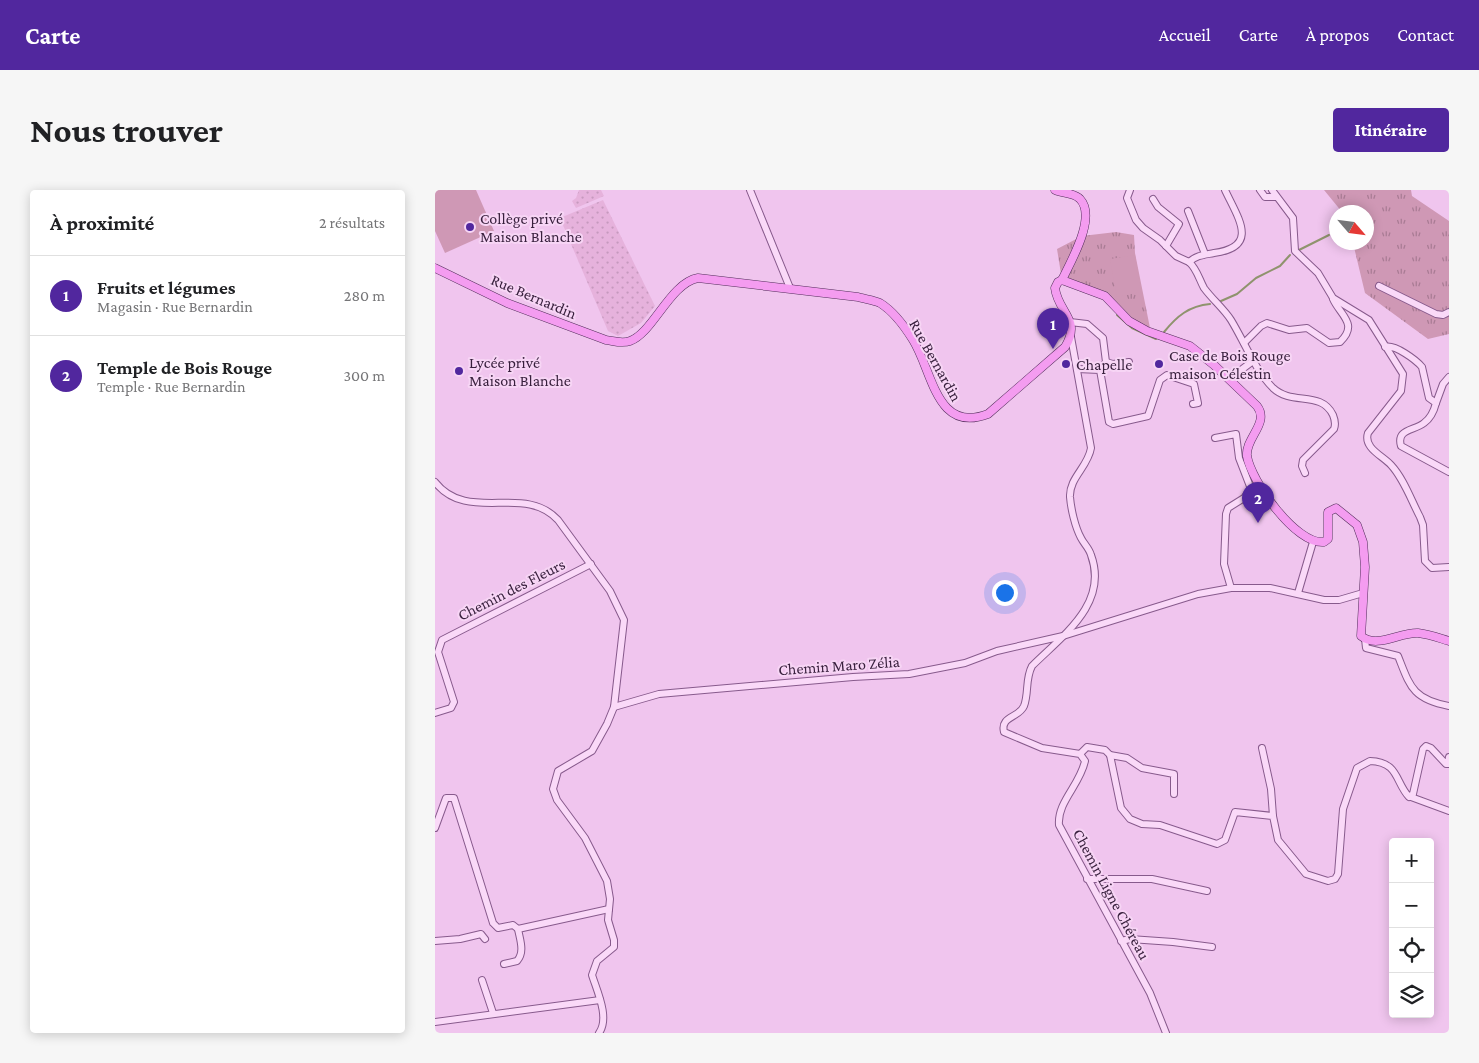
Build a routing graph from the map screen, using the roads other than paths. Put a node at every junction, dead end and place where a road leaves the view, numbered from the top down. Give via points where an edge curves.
1 (750, 190) edge
2 (1055, 190) edge
3 (1225, 190) edge
4 (1261, 190) edge
5 (1272, 190) edge
6 (1128, 191) edge
7 (1075, 192) edge
8 (1276, 198) junction
9 (1153, 199) dead end
10 (1188, 211) dead end
11 (1165, 246) junction
12 (1205, 254) junction
13 (1189, 262) junction
14 (435, 268) edge
15 (1062, 280) junction
16 (1379, 286) dead end
17 (790, 288) junction
18 (1333, 298) junction
19 (1449, 312) edge
20 (1070, 322) junction
21 (1071, 337) junction
22 (1244, 343) junction
23 (1385, 347) junction
24 (1253, 361) junction
25 (1106, 362) junction
26 (1129, 362) dead end
27 (1077, 369) junction
28 (1100, 370) junction
29 (1449, 377) edge
30 (1229, 380) junction
31 (1436, 402) junction
32 (1193, 404) dead end
33 (1215, 438) dead end
34 (1305, 472) dead end
35 (1449, 472) edge
36 (435, 482) edge
37 (1313, 542) junction
38 (591, 564) junction
39 (1449, 567) edge
40 (1231, 588) junction
41 (1298, 593) junction
42 (1363, 593) junction
43 (1063, 636) junction
44 (1365, 640) junction
45 (1449, 641) edge
46 (1449, 706) edge
47 (614, 708) junction
48 (435, 712) edge
49 (1262, 748) dead end
50 (1080, 754) junction
51 (1110, 755) junction
52 (1449, 757) edge
53 (1174, 794) dead end
54 (1411, 796) junction
55 (1449, 811) edge
56 (1273, 816) junction
57 (435, 828) edge
58 (1087, 878) junction
59 (1207, 891) dead end
60 (609, 909) junction
61 (518, 928) junction
62 (485, 939) dead end
63 (435, 941) edge
64 (1121, 941) junction
65 (1212, 947) dead end
66 (504, 964) dead end
67 (483, 980) dead end
68 (600, 1000) junction
69 (493, 1013) junction
70 (435, 1021) edge
71 (599, 1033) edge
72 (1166, 1033) edge

1 - 17 street
2 - 7 main road
3 - 12 street via 1242,227 1242,237 1233,250
4 - 8 street via 1265,197
5 - 8 street
6 - 11 street via 1127,198 1136,220
7 - 15 main road via 1087,216 1082,236
8 - 18 street via 1293,218 1295,251 1318,273
9 - 11 street via 1179,224
10 - 12 street
11 - 13 street
12 - 13 street
13 - 22 street
14 - 17 main road, Rue Bernardin via 507,303 606,340 622,342 635,339 684,283 692,279
15 - 20 main road via 1057,282 1055,294
15 - 30 main road via 1105,296 1129,321 1147,331 1190,346
16 - 19 street via 1436,314
17 - 21 main road, Rue Bernardin via 879,303 913,340 943,405 951,414 963,419 975,419 1001,405 1065,347
18 - 22 street via 1349,325 1340,342 1329,343 1307,328 1289,330 1267,323
18 - 23 street via 1369,320
20 - 21 main road
20 - 25 street via 1087,324 1103,338
21 - 27 street
22 - 24 street
23 - 31 street via 1392,346 1419,363 1429,398
23 - 39 street via 1403,374 1403,386 1368,433 1367,439 1371,448 1396,472 1420,517 1425,561 1432,568
24 - 30 street
24 - 34 street via 1276,391 1300,399 1319,400 1335,419 1334,429 1303,460
25 - 26 street
25 - 28 street
27 - 28 street
27 - 43 street via 1091,451 1073,481 1070,498 1079,534 1091,556 1095,578 1092,596 1081,618
28 - 32 street via 1109,422 1113,424 1148,416 1160,380 1167,375 1194,384 1198,403
29 - 31 street
30 - 37 main road via 1261,413 1261,422 1249,444 1249,465 1278,514
31 - 35 street via 1427,420 1403,433 1400,442 1412,453
33 - 40 street via 1235,434 1239,458 1251,489 1244,498 1227,508 1225,514 1224,564
36 - 38 street via 455,500 543,507 558,520
37 - 41 street
37 - 42 main road via 1327,539 1332,509 1340,510 1357,525 1363,542
38 - 47 street via 624,620
38 - 48 street, Chemin des Fleurs via 442,640 438,652 454,702 451,708
40 - 41 street, Chemin Maro Zélia via 1270,588
40 - 43 street, Chemin Maro Zélia via 1204,592
41 - 42 street, Chemin Maro Zélia via 1339,600
42 - 44 main road via 1360,630
43 - 47 street, Chemin Maro Zélia via 1015,646 965,663 909,674 659,694
43 - 50 street via 1032,666 1024,705 1004,722 1003,727 1004,732 1031,745
44 - 45 main road via 1377,641 1418,633
44 - 46 street via 1366,648 1398,656 1405,678 1415,692
47 - 60 street via 594,748 558,771 553,789 557,800 597,858 609,887
49 - 56 street
50 - 51 street via 1087,747 1105,750
50 - 58 street, Chemin Ligne Chéreau via 1085,761 1083,770 1058,819
51 - 53 street via 1127,758 1142,768 1174,774
51 - 56 street via 1121,808 1135,822 1161,825 1217,844 1225,840 1235,812
52 - 54 street via 1446,764 1431,748 1426,746 1423,749
54 - 55 street
54 - 56 street via 1407,795 1398,776 1385,765 1371,761 1357,768 1343,809 1338,874 1328,881 1306,874 1282,847
57 - 61 street via 446,798 454,798 493,923 498,928 513,925
58 - 59 street via 1152,879
58 - 64 street, Chemin Ligne Chéreau
60 - 61 street
60 - 68 street via 614,947 597,962 592,975
61 - 66 street via 520,958
62 - 63 street via 481,934
64 - 65 street
64 - 72 street, Chemin Ligne Chéreau via 1150,993
67 - 69 street
68 - 69 street
68 - 71 street via 603,1022
69 - 70 street

